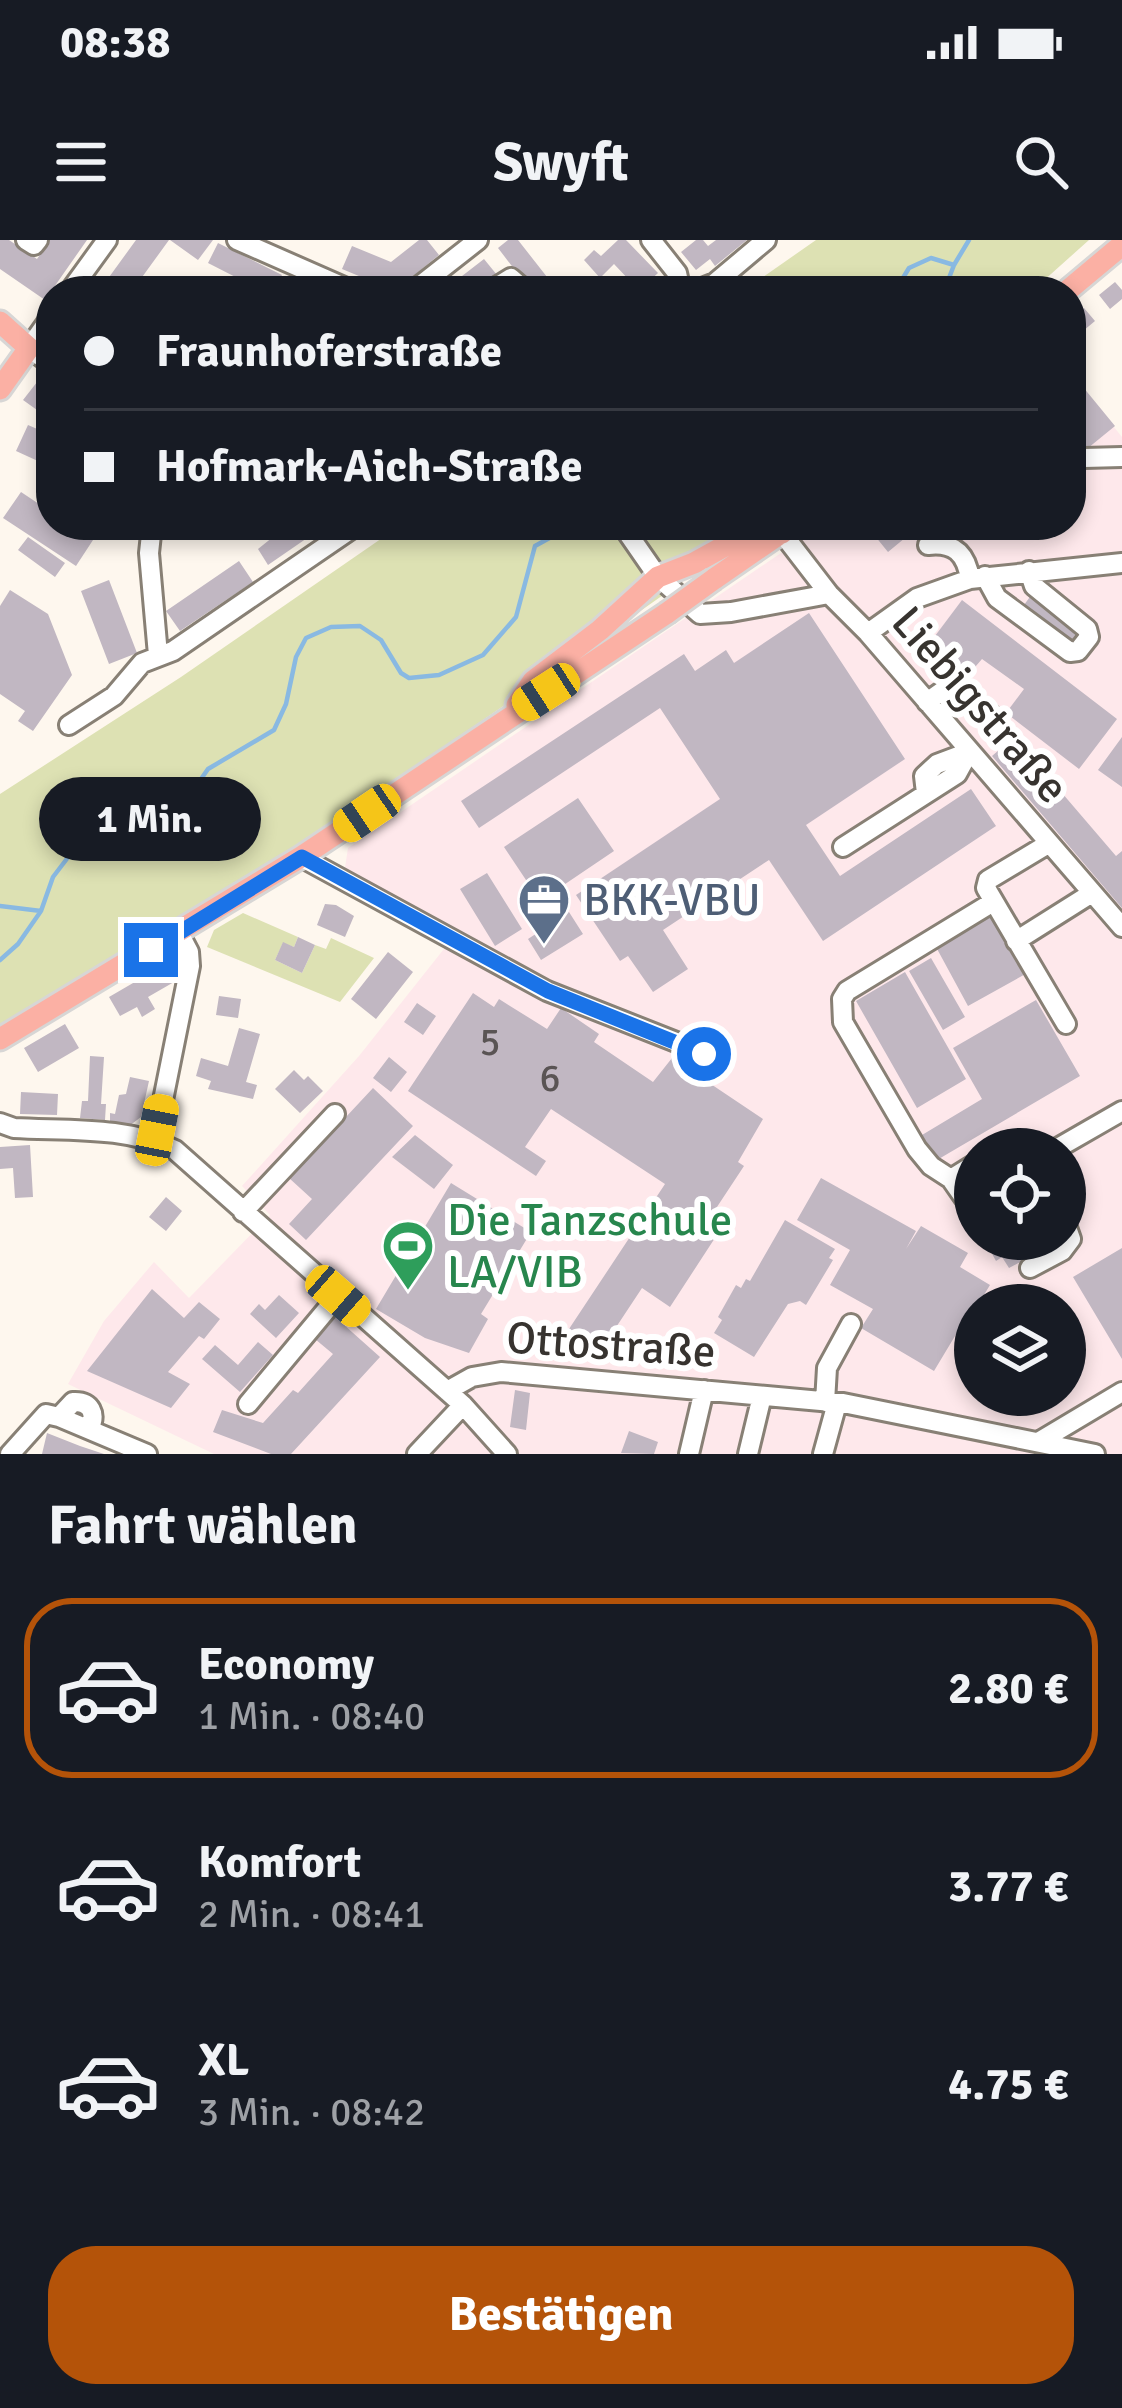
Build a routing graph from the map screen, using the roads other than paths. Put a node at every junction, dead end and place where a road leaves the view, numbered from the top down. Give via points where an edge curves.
1 (26, 240) edge
2 (38, 240) edge
3 (106, 240) edge
4 (237, 240) edge
5 (478, 240) edge
6 (651, 240) edge
7 (766, 240) edge
8 (1122, 245) edge
9 (436, 273) junction
10 (81, 276) edge
11 (319, 276) edge
12 (432, 276) edge
13 (438, 276) edge
14 (678, 276) edge
15 (723, 276) edge
16 (1085, 276) edge
17 (0, 322) edge
18 (36, 338) edge
19 (29, 348) junction
20 (36, 353) edge
21 (0, 389) edge
22 (1086, 458) edge
23 (1122, 458) edge
24 (150, 540) edge
25 (335, 540) edge
26 (632, 540) edge
27 (736, 540) edge
28 (770, 540) edge
29 (793, 540) edge
30 (928, 544) dead end
31 (1122, 563) edge
32 (1029, 572) junction
33 (658, 577) junction
34 (977, 577) junction
35 (829, 593) junction
36 (868, 633) junction
37 (158, 655) junction
38 (927, 702) junction
39 (991, 715) dead end
40 (510, 716) junction
41 (69, 725) dead end
42 (969, 752) junction
43 (1048, 844) junction
44 (843, 847) dead end
45 (302, 857) junction
46 (1092, 893) junction
47 (993, 902) junction
48 (1122, 927) edge
49 (179, 933) junction
50 (1016, 940) junction
51 (1066, 1024) dead end
52 (0, 1039) edge
53 (704, 1054) dead end
54 (1122, 1111) edge
55 (335, 1114) dead end
56 (0, 1123) edge
57 (1086, 1132) edge
58 (155, 1140) junction
59 (954, 1177) edge
60 (951, 1179) junction
61 (954, 1183) edge
62 (243, 1212) junction
63 (1045, 1260) edge
64 (1030, 1268) dead end
65 (338, 1296) junction
66 (851, 1324) dead end
67 (704, 1390) junction
68 (447, 1391) junction
69 (1122, 1392) edge
70 (762, 1396) junction
71 (831, 1402) junction
72 (248, 1404) dead end
73 (463, 1406) junction
74 (1040, 1442) junction
75 (1007, 1444) edge
76 (10, 1454) edge
77 (147, 1454) edge
78 (418, 1454) edge
79 (507, 1454) edge
80 (689, 1454) edge
81 (748, 1454) edge
82 (823, 1454) edge
83 (1095, 1454) edge

1 - 2 street
3 - 10 street
4 - 11 street
5 - 9 street
6 - 14 street
7 - 15 street
8 - 16 main road
9 - 12 street
9 - 13 street
17 - 19 main road
18 - 19 street
19 - 20 street
19 - 21 main road
22 - 23 street
24 - 37 street
25 - 37 street
26 - 33 street
27 - 33 main road
28 - 40 main road, bridge
29 - 35 street, Liebigstraße
30 - 34 street via 956,548
31 - 32 street
32 - 34 street
32 - 34 street via 1054,621 997,598
33 - 35 street via 700,614
33 - 40 main road via 533,681
34 - 36 street via 917,598
35 - 36 street, Liebigstraße
36 - 38 street, Liebigstraße
37 - 41 street
38 - 39 street via 959,687
38 - 42 street, Liebigstraße
40 - 45 main road
42 - 43 street, Liebigstraße
42 - 44 street via 956,774
43 - 46 street, Liebigstraße
43 - 47 street via 988,880
45 - 49 main road
45 - 53 street via 548,991
46 - 48 street, Liebigstraße
46 - 50 street
47 - 50 street
47 - 60 street via 842,999 843,1022 916,1149
49 - 52 main road
49 - 58 street via 190,966
50 - 51 street
54 - 57 street
55 - 62 street
56 - 58 street
58 - 62 street, Ottostraße
59 - 60 street
60 - 61 street
62 - 65 street, Ottostraße
63 - 64 street
65 - 68 street, Ottostraße
65 - 72 street
66 - 71 street via 827,1368
67 - 68 street, Ottostraße via 501,1372
67 - 70 street, Ottostraße
67 - 80 street
68 - 73 street
69 - 74 street
70 - 71 street, Ottostraße
70 - 81 street
71 - 75 street, Ottostraße
71 - 82 street
73 - 78 street
73 - 79 street
74 - 75 street, Ottostraße
74 - 83 street, Ottostraße
76 - 77 street via 46,1414

